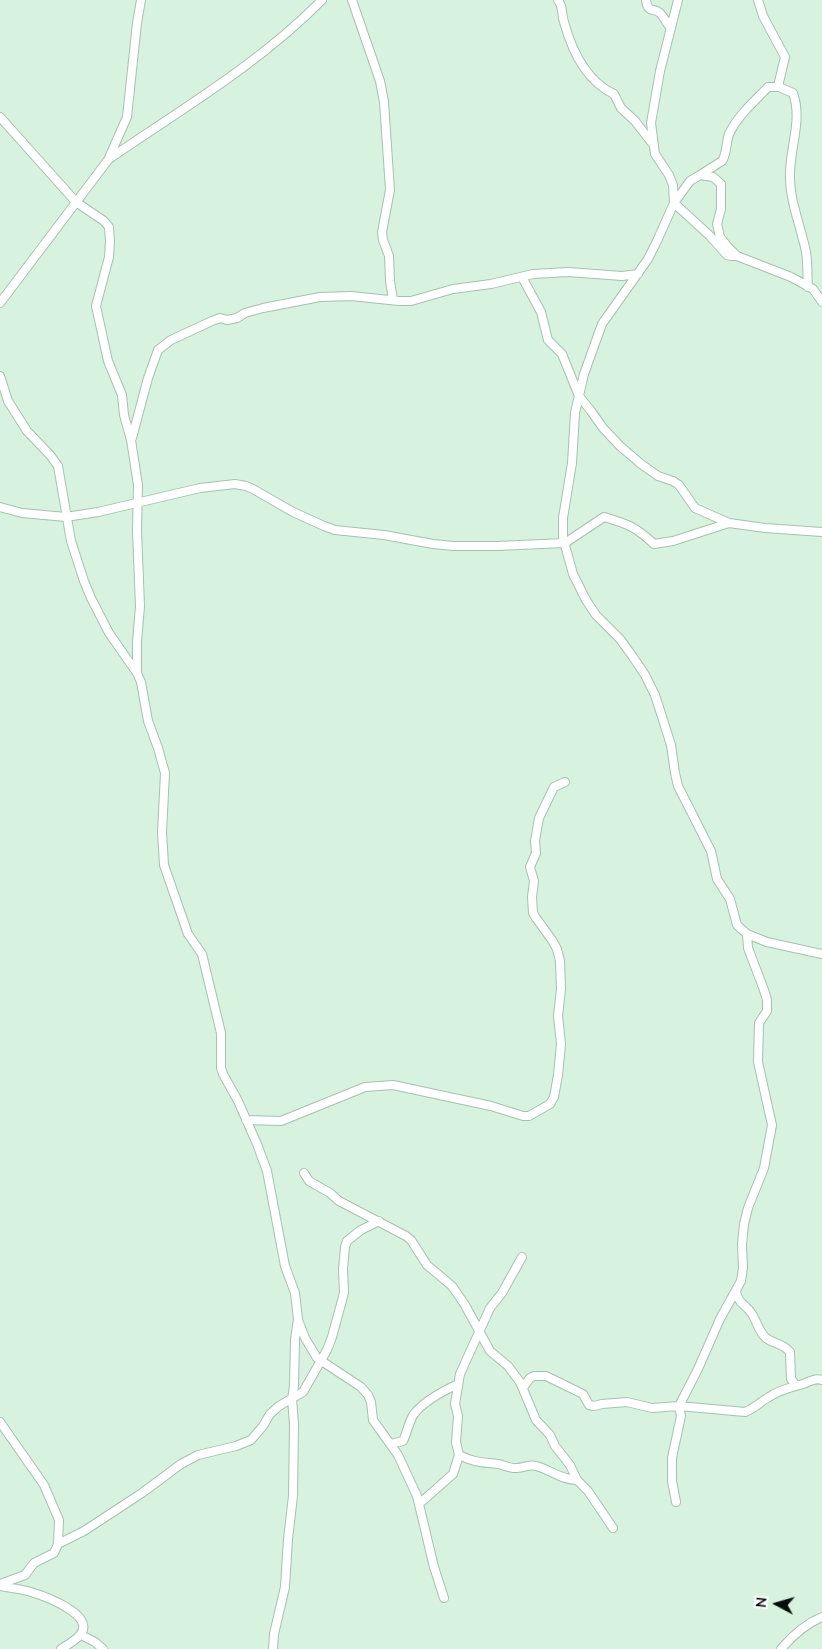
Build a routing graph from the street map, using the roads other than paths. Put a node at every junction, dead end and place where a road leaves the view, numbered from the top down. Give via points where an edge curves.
1 (141, 0) edge
2 (322, 0) edge
3 (352, 0) edge
4 (558, 0) edge
5 (646, 0) edge
6 (678, 0) edge
7 (758, 0) edge
8 (670, 28) junction
9 (780, 87) junction
10 (0, 117) edge
11 (652, 143) junction
12 (108, 160) junction
13 (700, 175) junction
14 (76, 202) junction
15 (674, 203) junction
16 (738, 256) junction
17 (638, 274) junction
18 (522, 277) junction
19 (808, 286) junction
20 (393, 300) junction
21 (822, 302) edge
22 (0, 303) edge
23 (0, 376) edge
24 (578, 396) junction
25 (131, 440) junction
26 (137, 503) junction
27 (0, 507) edge
28 (66, 517) junction
29 (729, 523) junction
30 (822, 532) edge
31 (565, 543) junction
32 (137, 672) junction
33 (565, 782) dead end
34 (747, 934) junction
35 (822, 954) edge
36 (246, 1120) junction
37 (304, 1173) dead end
38 (378, 1221) junction
39 (522, 1257) dead end
40 (736, 1292) junction
41 (298, 1319) junction
42 (478, 1332) junction
43 (320, 1360) junction
44 (822, 1380) edge
45 (458, 1384) junction
46 (796, 1385) junction
47 (523, 1388) junction
48 (292, 1399) junction
49 (679, 1406) junction
50 (0, 1422) edge
51 (391, 1444) junction
52 (460, 1455) junction
53 (577, 1480) junction
54 (676, 1502) dead end
55 (419, 1504) junction
56 (613, 1528) dead end
57 (58, 1544) junction
58 (0, 1585) edge
59 (444, 1598) dead end
60 (822, 1617) edge
61 (81, 1635) junction
62 (61, 1649) edge
63 (103, 1649) edge
64 (273, 1649) edge
65 (781, 1649) edge

1 - 12 street via 127,117
2 - 12 street via 257,57
3 - 20 street via 384,102 390,190 382,232 389,256
4 - 11 street via 580,62 599,86 614,94 621,108 635,120
5 - 8 street via 647,7 659,12
6 - 8 street
7 - 9 street via 785,57
8 - 11 street via 654,103
9 - 13 street via 768,88 745,110 728,136 725,158
9 - 19 street via 793,93 796,102 790,177 806,253
10 - 14 street
11 - 15 street via 674,185
12 - 14 street
13 - 15 street via 690,181
13 - 16 street via 713,177 722,184 718,232
14 - 22 street
14 - 25 street via 109,227 109,257 96,306 108,361 122,395
15 - 16 street via 727,254
15 - 17 street via 653,250
16 - 19 street
17 - 18 street via 568,272
17 - 24 street via 599,331
18 - 20 street via 483,286 453,288 411,301
18 - 24 street via 541,312 548,340 562,354
19 - 21 street
20 - 25 street via 352,296 302,299 245,313 237,318 212,320 171,340 158,350
23 - 28 street via 8,401 27,431 58,466
24 - 29 street via 609,436 631,456 658,476 678,485 695,508
24 - 31 street via 563,518
25 - 26 street via 138,485
26 - 28 street
26 - 31 street via 200,488 235,484 246,486 314,523 335,530 453,546
26 - 32 street via 140,606
27 - 28 street via 22,513
28 - 32 street via 91,598
29 - 30 street
29 - 31 street via 654,544 626,523 604,518
31 - 34 street via 573,574 586,600 633,657 655,695 671,745 678,786 712,851 717,879 730,900 737,925
32 - 36 street via 165,773 164,865 188,934 202,954 221,1033 221,1068
33 - 36 street via 554,787 539,818 536,853 530,867 534,881 533,913 557,949 561,968 558,1016 561,1044 554,1097 550,1104 523,1116 401,1086 372,1086 281,1121
34 - 35 street via 767,942
34 - 40 street via 748,948 767,1000 767,1011 759,1023 758,1062 772,1124 764,1168 744,1224 743,1268
36 - 41 street via 267,1170
37 - 38 street via 309,1181 339,1201
38 - 42 street via 411,1240 427,1265 452,1286
38 - 43 street via 347,1241 344,1293 332,1337
39 - 42 street
40 - 46 street via 765,1337 790,1352 791,1379
40 - 49 street
41 - 43 street via 311,1350
41 - 48 street
42 - 45 street
42 - 47 street via 492,1354 508,1366
43 - 48 street via 303,1392
43 - 51 street via 365,1391 374,1420
44 - 46 street
45 - 51 street via 423,1406 413,1415 403,1441
45 - 52 street via 454,1404 458,1416 456,1442
46 - 49 street via 745,1412
47 - 49 street via 530,1378 546,1376 582,1394 589,1405 623,1402 652,1408
47 - 53 street via 536,1420 550,1435
48 - 57 street via 270,1414 251,1440 198,1455 181,1464 84,1531
48 - 64 street via 293,1496 286,1587
49 - 54 street via 680,1424 672,1458
50 - 57 street via 44,1485 59,1520
51 - 55 street via 404,1465
52 - 53 street via 473,1462 515,1469 535,1466 554,1471 569,1480
52 - 55 street via 453,1474
53 - 56 street
55 - 59 street
57 - 58 street via 49,1557 34,1563 25,1575
58 - 61 street via 30,1592 70,1609 81,1621
60 - 65 street via 799,1630
61 - 62 street
61 - 63 street

